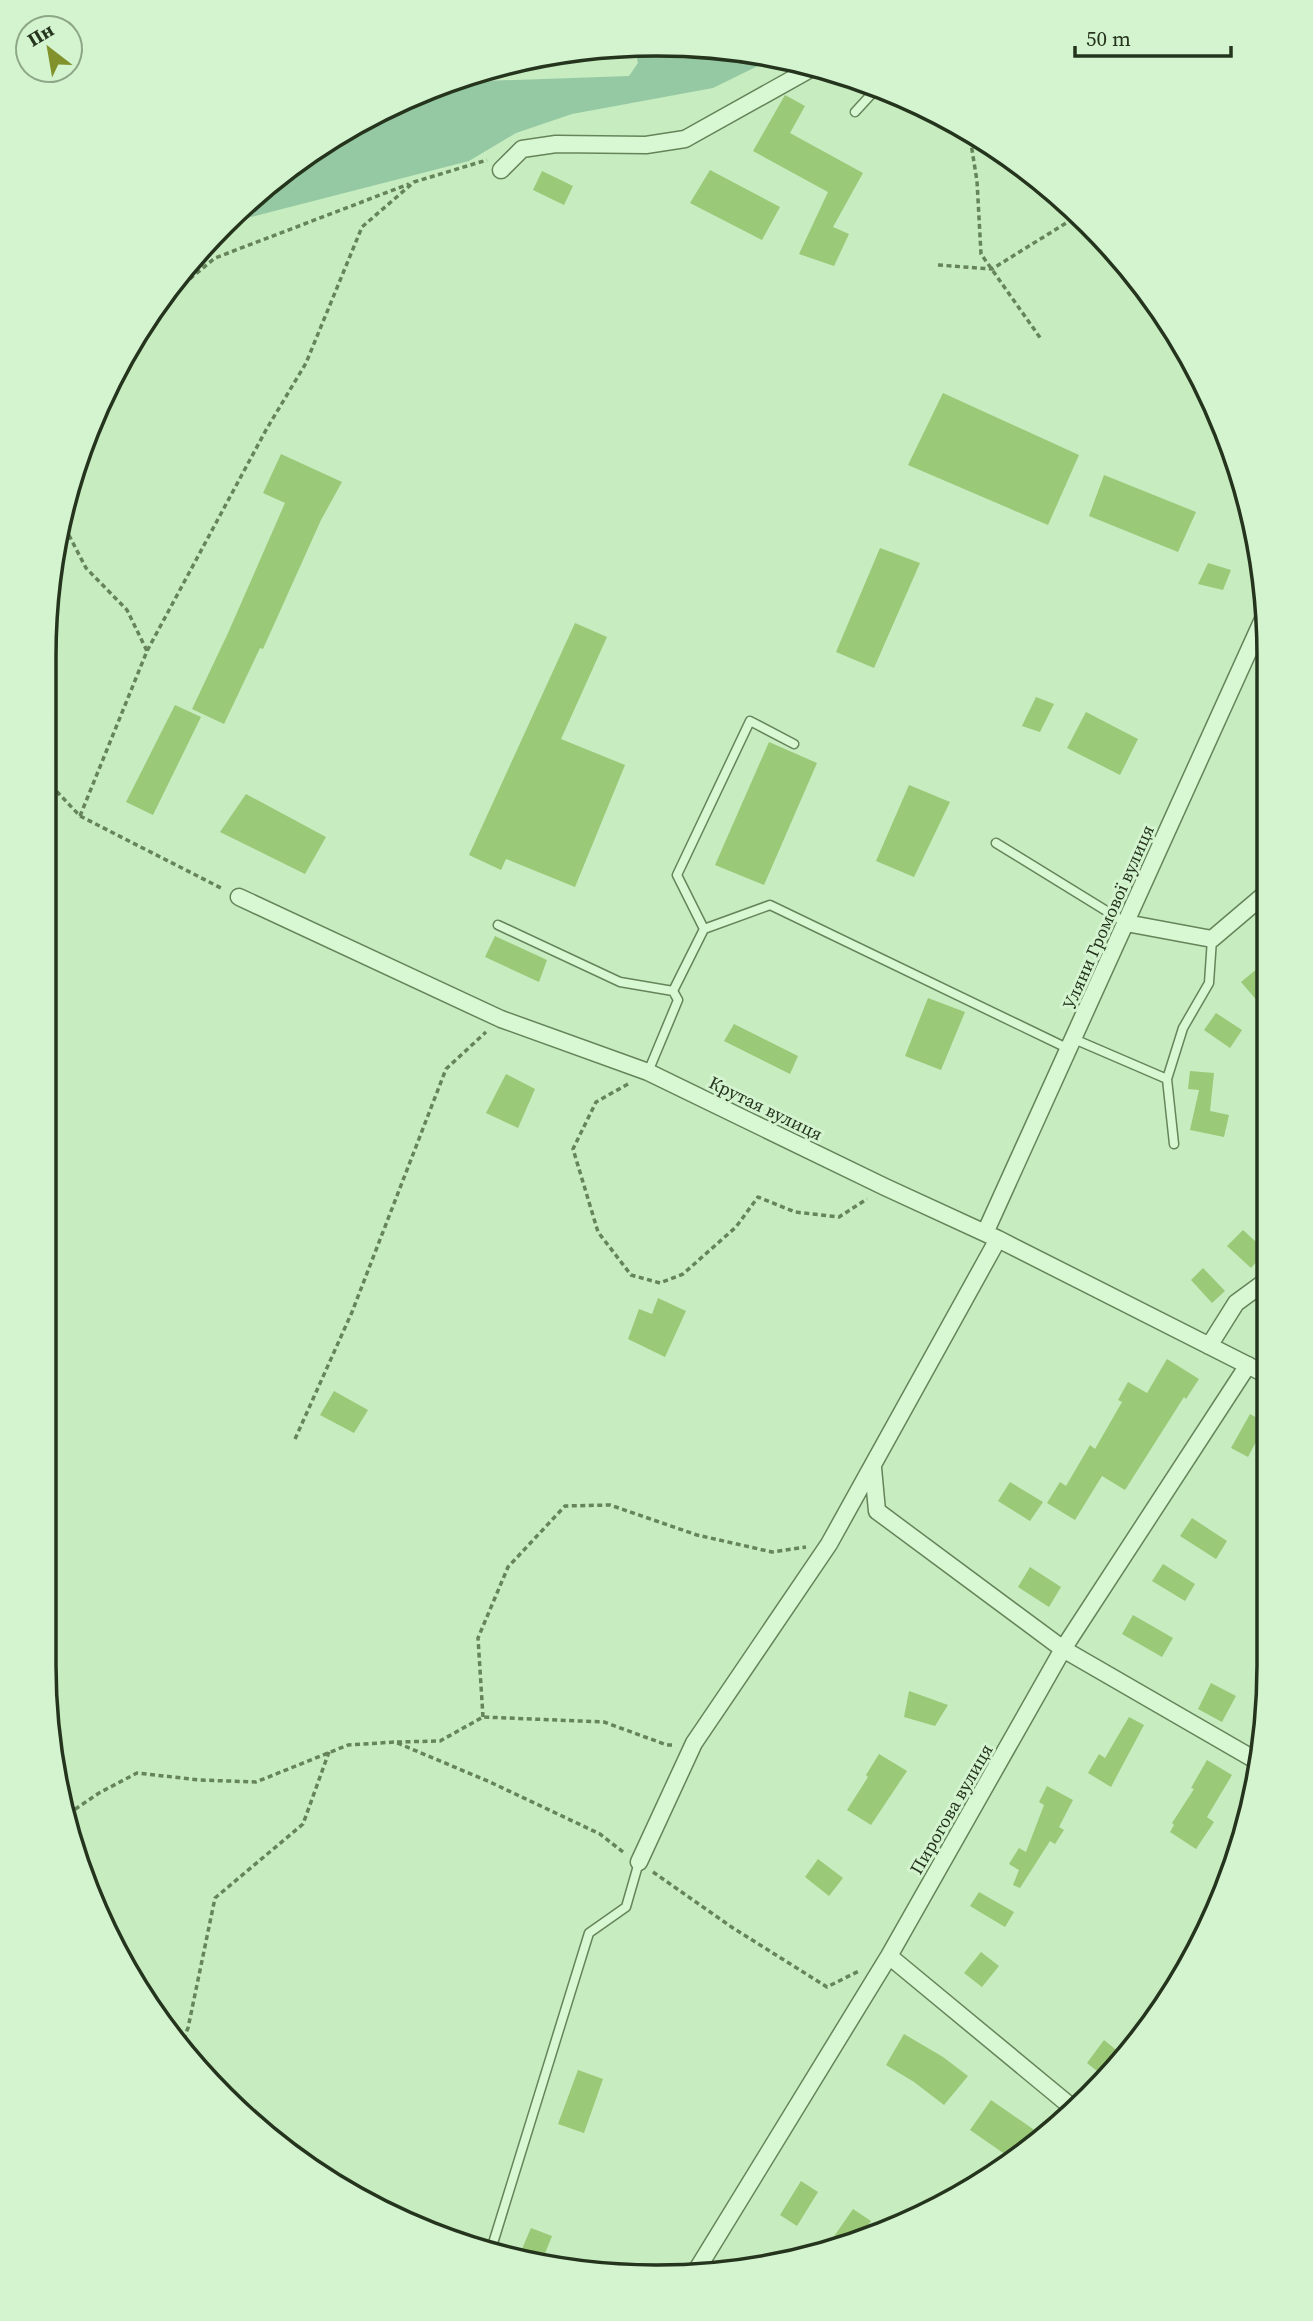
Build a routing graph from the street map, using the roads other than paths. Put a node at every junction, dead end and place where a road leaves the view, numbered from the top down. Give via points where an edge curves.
1 (802, 74) edge
2 (870, 96) edge
3 (855, 112) dead end
4 (501, 170) dead end
5 (1256, 634) edge
6 (794, 744) dead end
7 (996, 843) dead end
8 (239, 897) road end
9 (1257, 901) edge
10 (1126, 923) junction
11 (498, 925) dead end
12 (704, 929) junction
13 (1212, 939) junction
14 (673, 991) junction
15 (1072, 1044) junction
16 (648, 1072) junction
17 (1167, 1079) junction
18 (1174, 1144) dead end
19 (991, 1236) junction
20 (1257, 1288) edge
21 (1209, 1346) junction
22 (1248, 1365) junction
23 (1257, 1370) edge
24 (873, 1468) junction
25 (1063, 1649) junction
26 (1250, 1757) edge
27 (639, 1862) joint
28 (889, 1956) junction
29 (1066, 2103) edge
30 (494, 2241) dead end
31 (705, 2263) edge

1 - 4 street via 685,139 646,145 556,144 522,149
2 - 3 lane
5 - 10 street, Уляни Громової вулиця
6 - 12 lane via 750,721 677,875
7 - 10 lane
8 - 16 street, Крутая вулиця via 501,1018
9 - 13 street
10 - 13 street
10 - 15 street, Уляни Громової вулиця
11 - 14 lane via 620,982
12 - 14 lane
12 - 15 lane via 770,905
13 - 17 lane via 1209,983 1183,1028
14 - 16 lane via 678,1000
15 - 17 lane
15 - 19 street, Уляни Громової вулиця
16 - 19 street, Крутая вулиця
17 - 18 lane
19 - 21 street, Крутая вулиця
19 - 24 street, Уляни Громової вулиця
20 - 21 street via 1236,1303
21 - 22 street, Крутая вулиця
22 - 23 street, Крутая вулиця
22 - 25 street, Пирогова вулиця
24 - 25 street via 877,1511
24 - 27 street, Уляни Громової вулиця via 830,1544 694,1743
25 - 26 street
25 - 28 street, Пирогова вулиця
27 - 30 lane via 626,1907 589,1933
28 - 29 street
28 - 31 street, Пирогова вулиця

